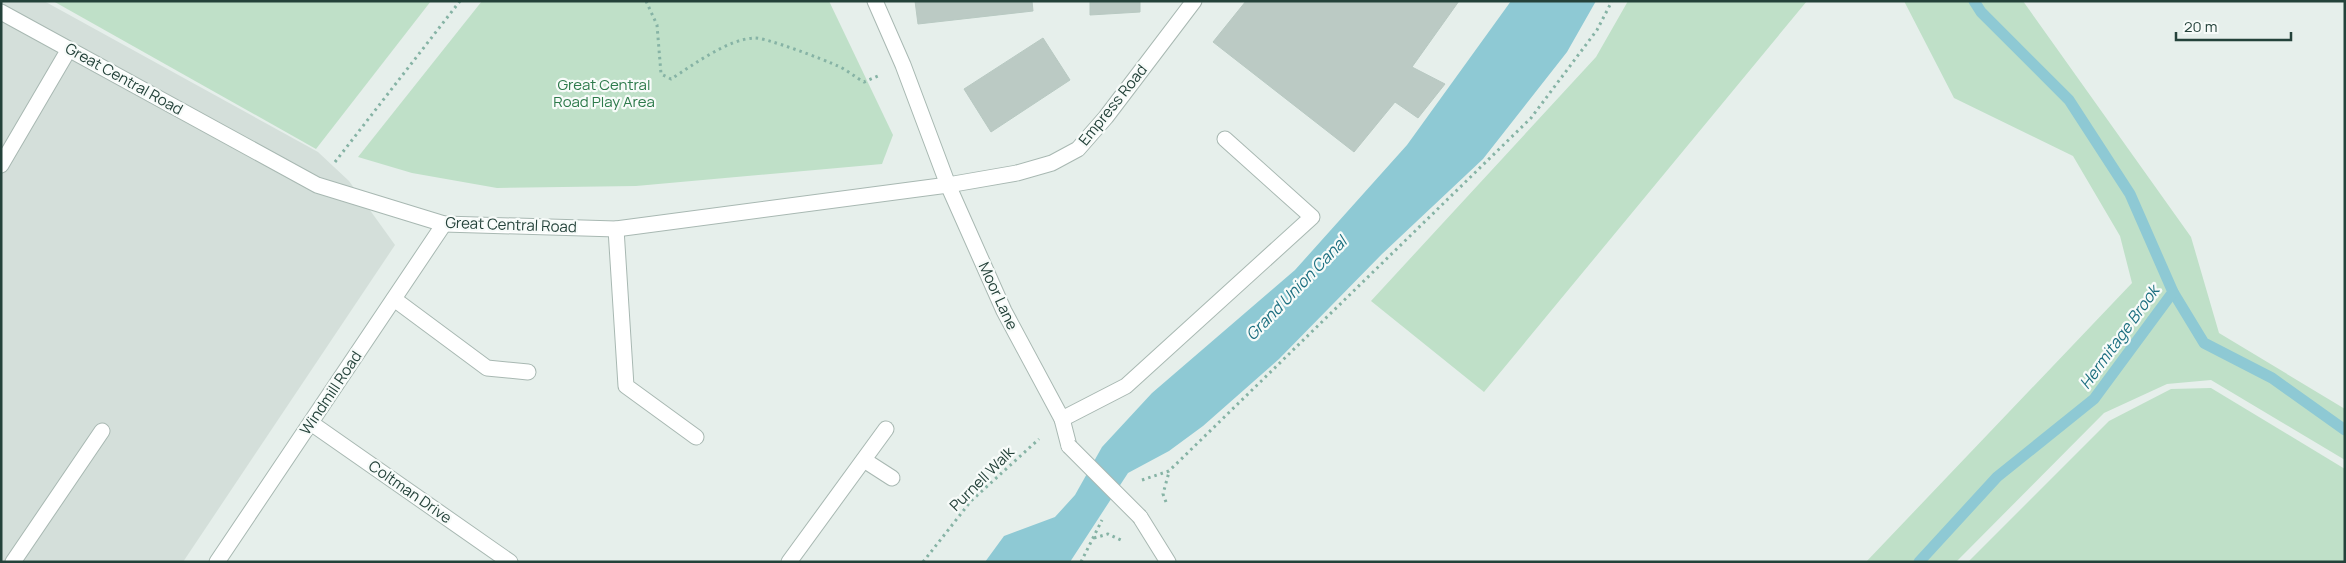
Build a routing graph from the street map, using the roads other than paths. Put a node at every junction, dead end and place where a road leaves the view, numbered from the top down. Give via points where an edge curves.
1 (875, 1) edge
2 (1194, 1) edge
3 (1, 12) edge
4 (69, 49) junction
5 (1225, 139) dead end
6 (1, 165) edge
7 (948, 185) junction
8 (444, 224) junction
9 (616, 229) junction
10 (394, 299) junction
11 (528, 372) dead end
12 (1062, 419) junction
13 (311, 423) junction
14 (886, 428) dead end
15 (102, 431) dead end
16 (696, 436) dead end
17 (864, 460) junction
18 (892, 478) dead end
19 (13, 562) edge
20 (217, 562) edge
21 (510, 562) edge
22 (789, 562) edge
23 (1168, 562) edge

1 - 7 street, Moor Lane
2 - 7 street, Empress Road via 1078,149 1052,163 1017,173
3 - 4 street, Great Central Road
4 - 6 street
4 - 8 street, Great Central Road via 317,185
5 - 12 street via 1312,217 1126,386
7 - 9 street, Great Central Road
7 - 12 street, Moor Lane via 1004,311
8 - 9 street, Great Central Road
8 - 10 street, Windmill Road
9 - 16 street via 626,386
10 - 11 street via 487,368
10 - 13 street, Windmill Road
12 - 23 street, Moor Lane, bridge via 1069,446 1140,517
13 - 20 street, Windmill Road
13 - 21 street, Coltman Drive
14 - 17 street
15 - 19 street
17 - 18 street
17 - 22 street

